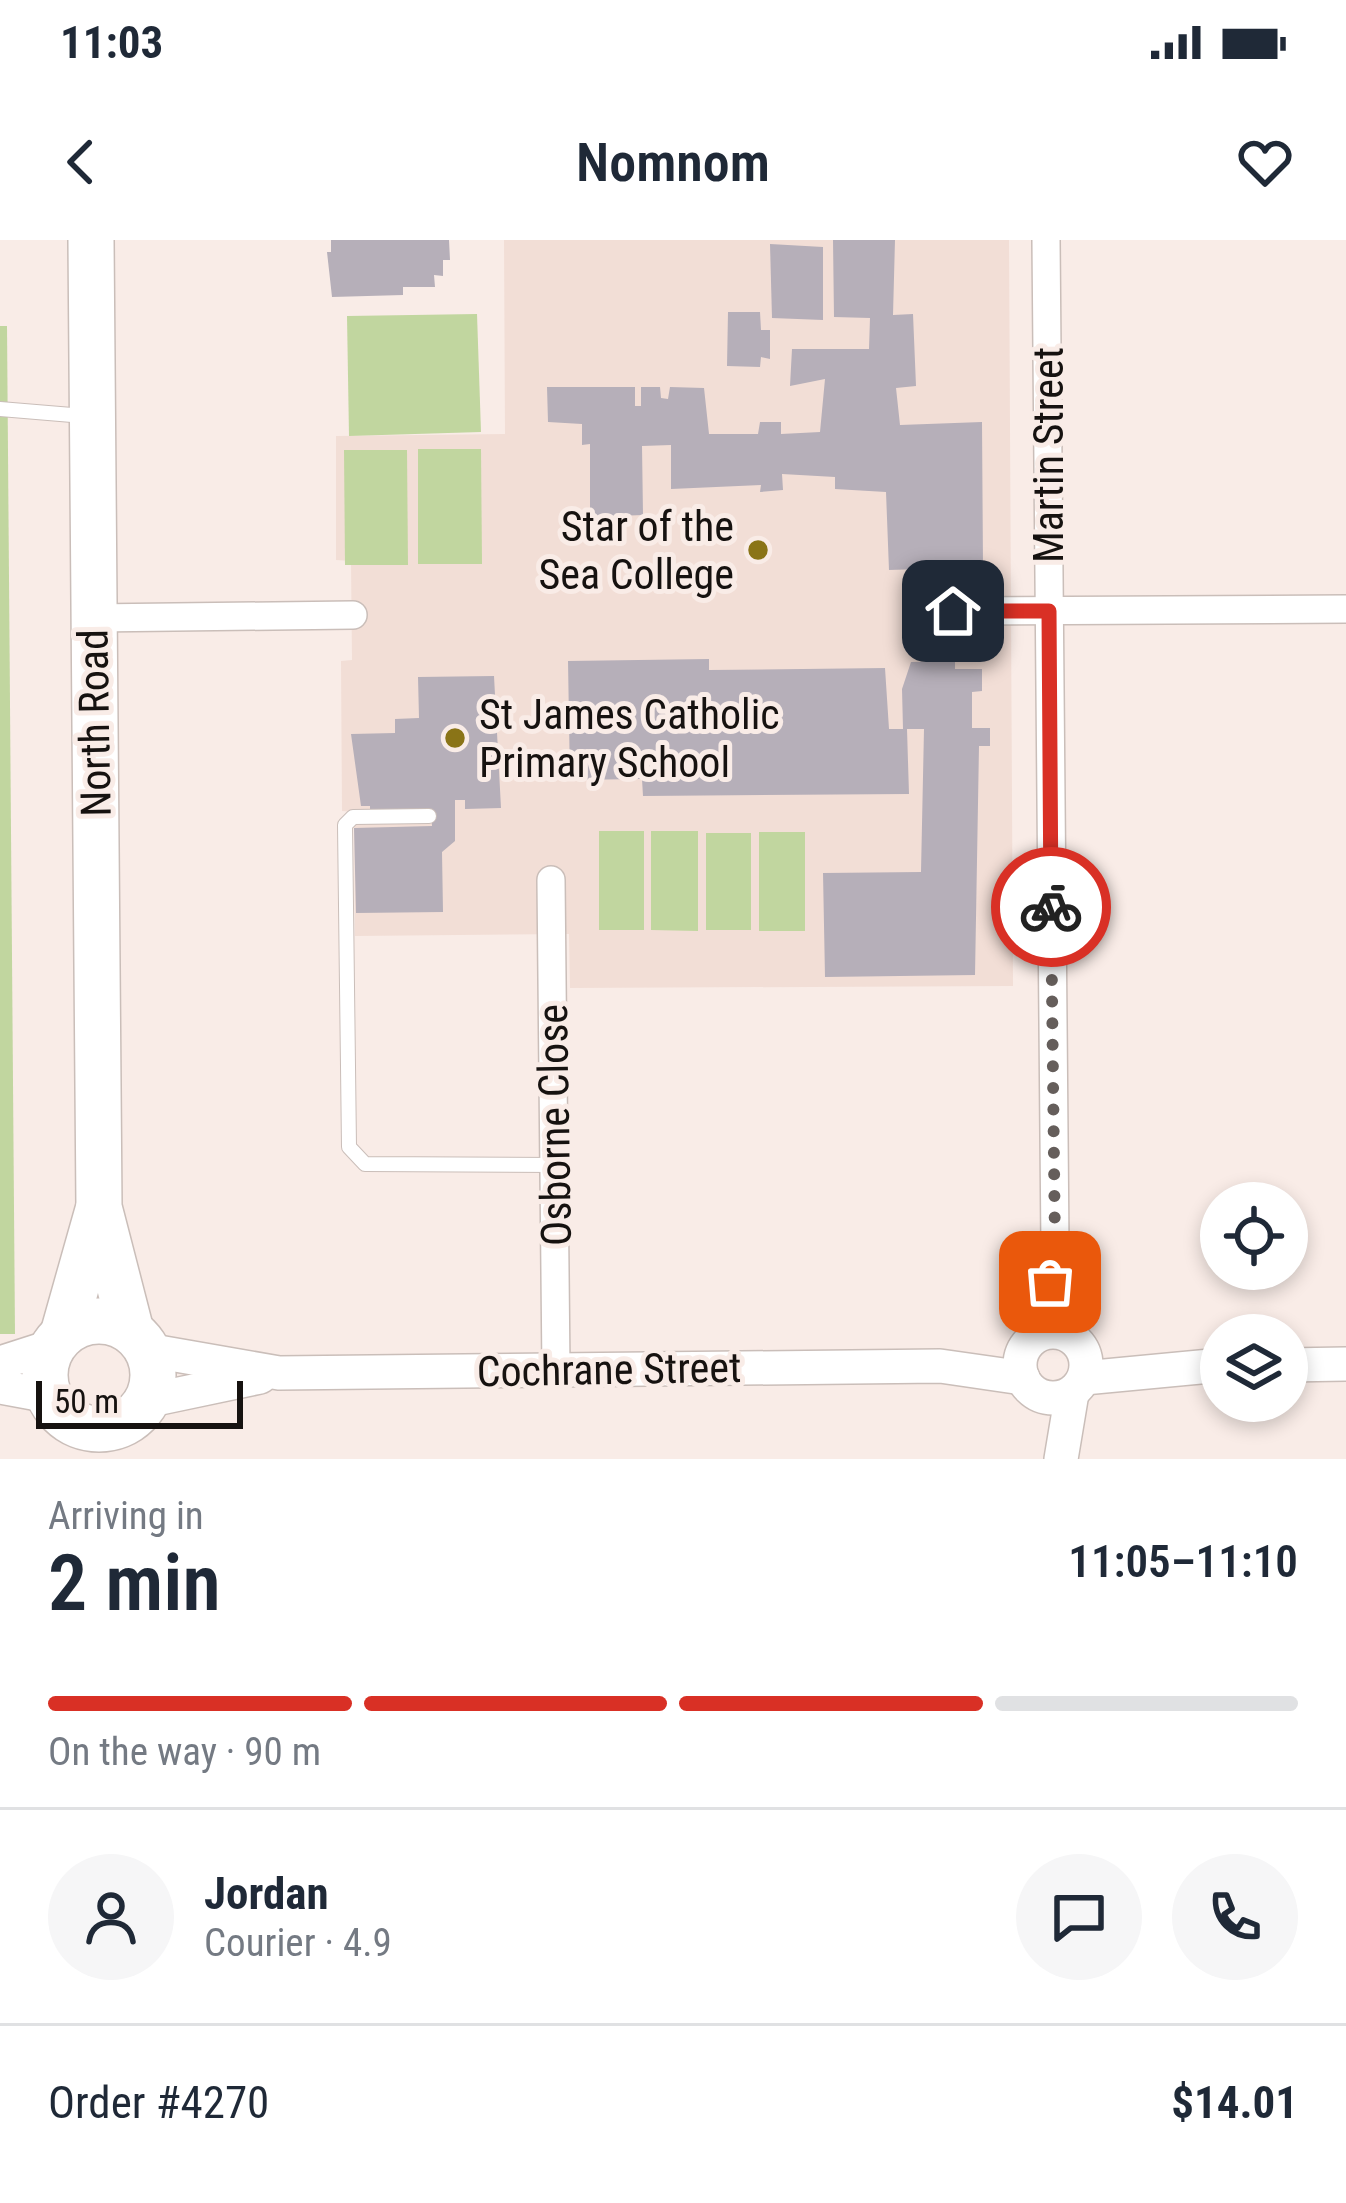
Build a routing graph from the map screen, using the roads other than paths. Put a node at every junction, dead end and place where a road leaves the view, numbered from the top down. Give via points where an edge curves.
1 (91, 240) edge
2 (1046, 240) edge
3 (0, 409) edge
4 (93, 417) junction
5 (1346, 609) edge
6 (953, 611) dead end
7 (1049, 611) junction
8 (352, 615) dead end
9 (93, 618) junction
10 (429, 816) dead end
11 (551, 880) dead end
12 (556, 1165) junction
13 (99, 1207) junction
14 (58, 1340) junction
15 (139, 1341) junction
16 (0, 1363) edge
17 (1346, 1364) edge
18 (1056, 1365) junction
19 (1200, 1365) edge
20 (1308, 1365) edge
21 (556, 1370) junction
22 (279, 1372) junction
23 (0, 1387) edge
24 (69, 1426) edge
25 (131, 1427) edge
26 (1052, 1459) edge
27 (1061, 1459) edge

1 - 4 main road, North Road
2 - 7 street, Martin Street
3 - 4 lane
4 - 9 main road, North Road
5 - 7 street
6 - 7 street
7 - 18 street, Martin Street
8 - 9 street
9 - 13 main road, North Road
10 - 12 lane via 353,817 346,825 349,1147 365,1164
11 - 12 street, Osborne Close
12 - 21 street, Osborne Close
13 - 14 main road, North Road
13 - 15 main road, North Road
14 - 15 main road via 97,1321
14 - 16 street
14 - 24 main road via 45,1379
15 - 22 street, Cochrane Street
15 - 25 main road via 152,1384
17 - 20 street
18 - 19 street, Cochrane Street
18 - 21 street, Cochrane Street
18 - 26 street, Martin Street
18 - 27 street, Martin Street
21 - 22 street, Cochrane Street
22 - 25 street, Cochrane Street
23 - 24 street
24 - 25 main road

